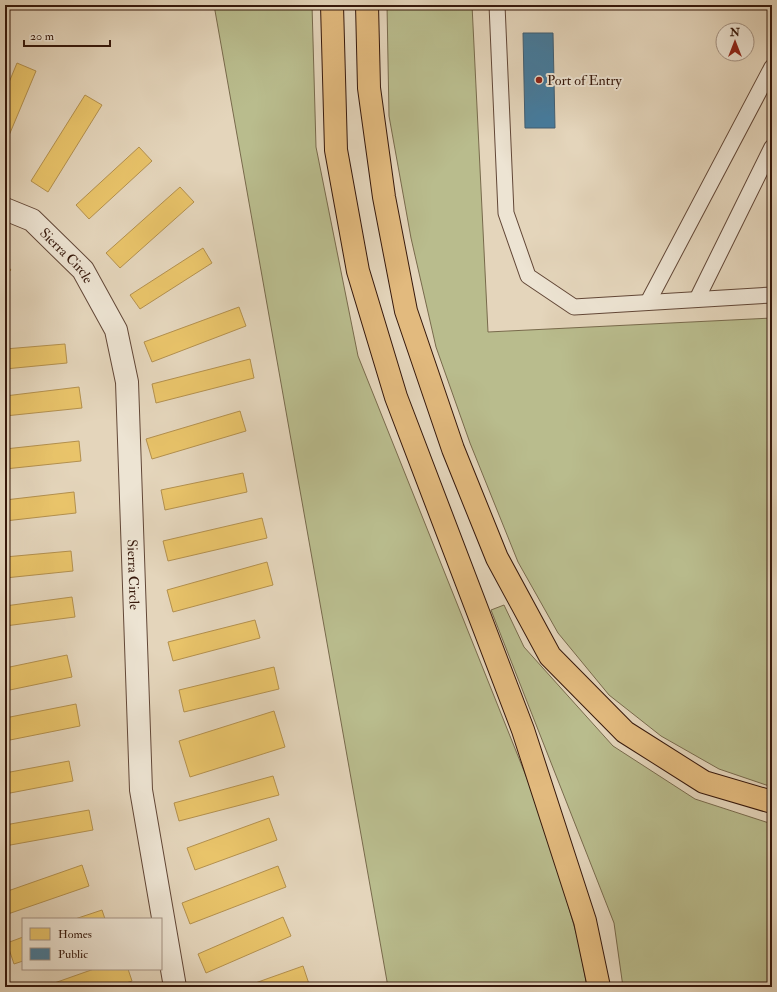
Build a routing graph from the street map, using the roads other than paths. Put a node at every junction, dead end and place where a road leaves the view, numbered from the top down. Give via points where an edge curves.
1 (332, 5) edge
2 (367, 5) edge
3 (497, 5) edge
4 (772, 67) edge
5 (772, 147) edge
6 (5, 209) edge
7 (772, 295) edge
8 (697, 300) junction
9 (648, 302) junction
10 (772, 802) edge
11 (176, 987) edge
12 (599, 987) edge

1 - 12 highway via 336,150 358,271 396,397 523,730 585,920
2 - 10 highway via 369,88 384,197 406,311 453,449 498,558 550,656 625,732 704,782
3 - 9 lane via 506,213 528,276 574,307
4 - 9 lane
5 - 8 lane
6 - 11 street, Sierra Circle via 32,220 83,270 116,330 127,382 141,790
7 - 8 lane
8 - 9 lane

